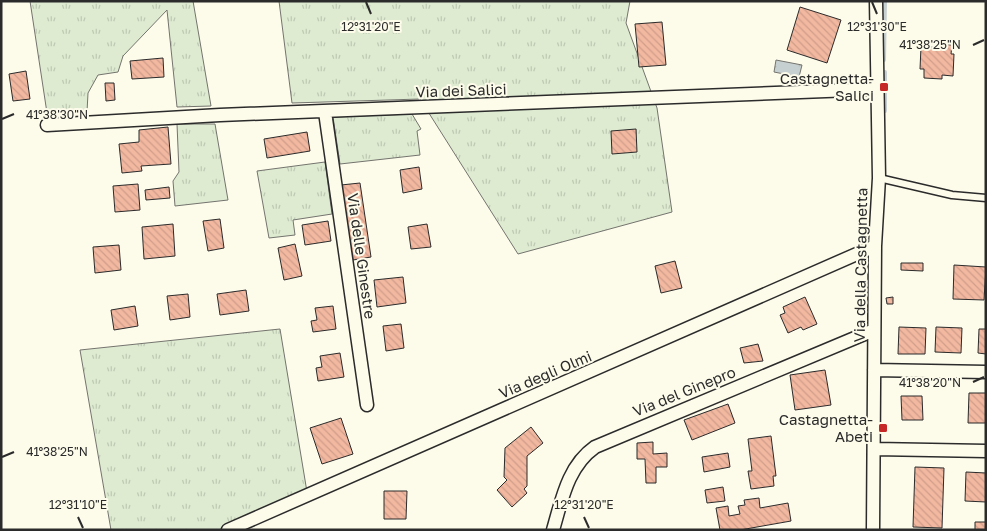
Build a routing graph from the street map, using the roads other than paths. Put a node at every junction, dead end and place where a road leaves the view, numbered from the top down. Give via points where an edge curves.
1 (876, 1) edge
2 (877, 89) junction
3 (325, 112) junction
4 (47, 125) dead end
5 (879, 178) junction
6 (986, 198) edge
7 (875, 246) junction
8 (874, 330) junction
9 (874, 370) junction
10 (986, 372) edge
11 (367, 405) dead end
12 (875, 449) junction
13 (986, 451) edge
14 (228, 530) edge
15 (553, 530) edge
16 (874, 530) edge

1 - 2 street, Via della Castagnetta
2 - 3 street, Via dei Salici
2 - 5 street, Via della Castagnetta
3 - 4 street, Via dei Salici
3 - 11 street, Via delle Ginestre
5 - 6 lane via 952,195
5 - 7 street, Via della Castagnetta
7 - 8 street, Via della Castagnetta
7 - 14 street, Via degli Olmi
8 - 9 street, Via della Castagnetta
8 - 15 street, Via del Ginepro via 595,447 573,470
9 - 10 street
9 - 12 street, Via della Castagnetta
12 - 13 street
12 - 16 street, Via della Castagnetta

